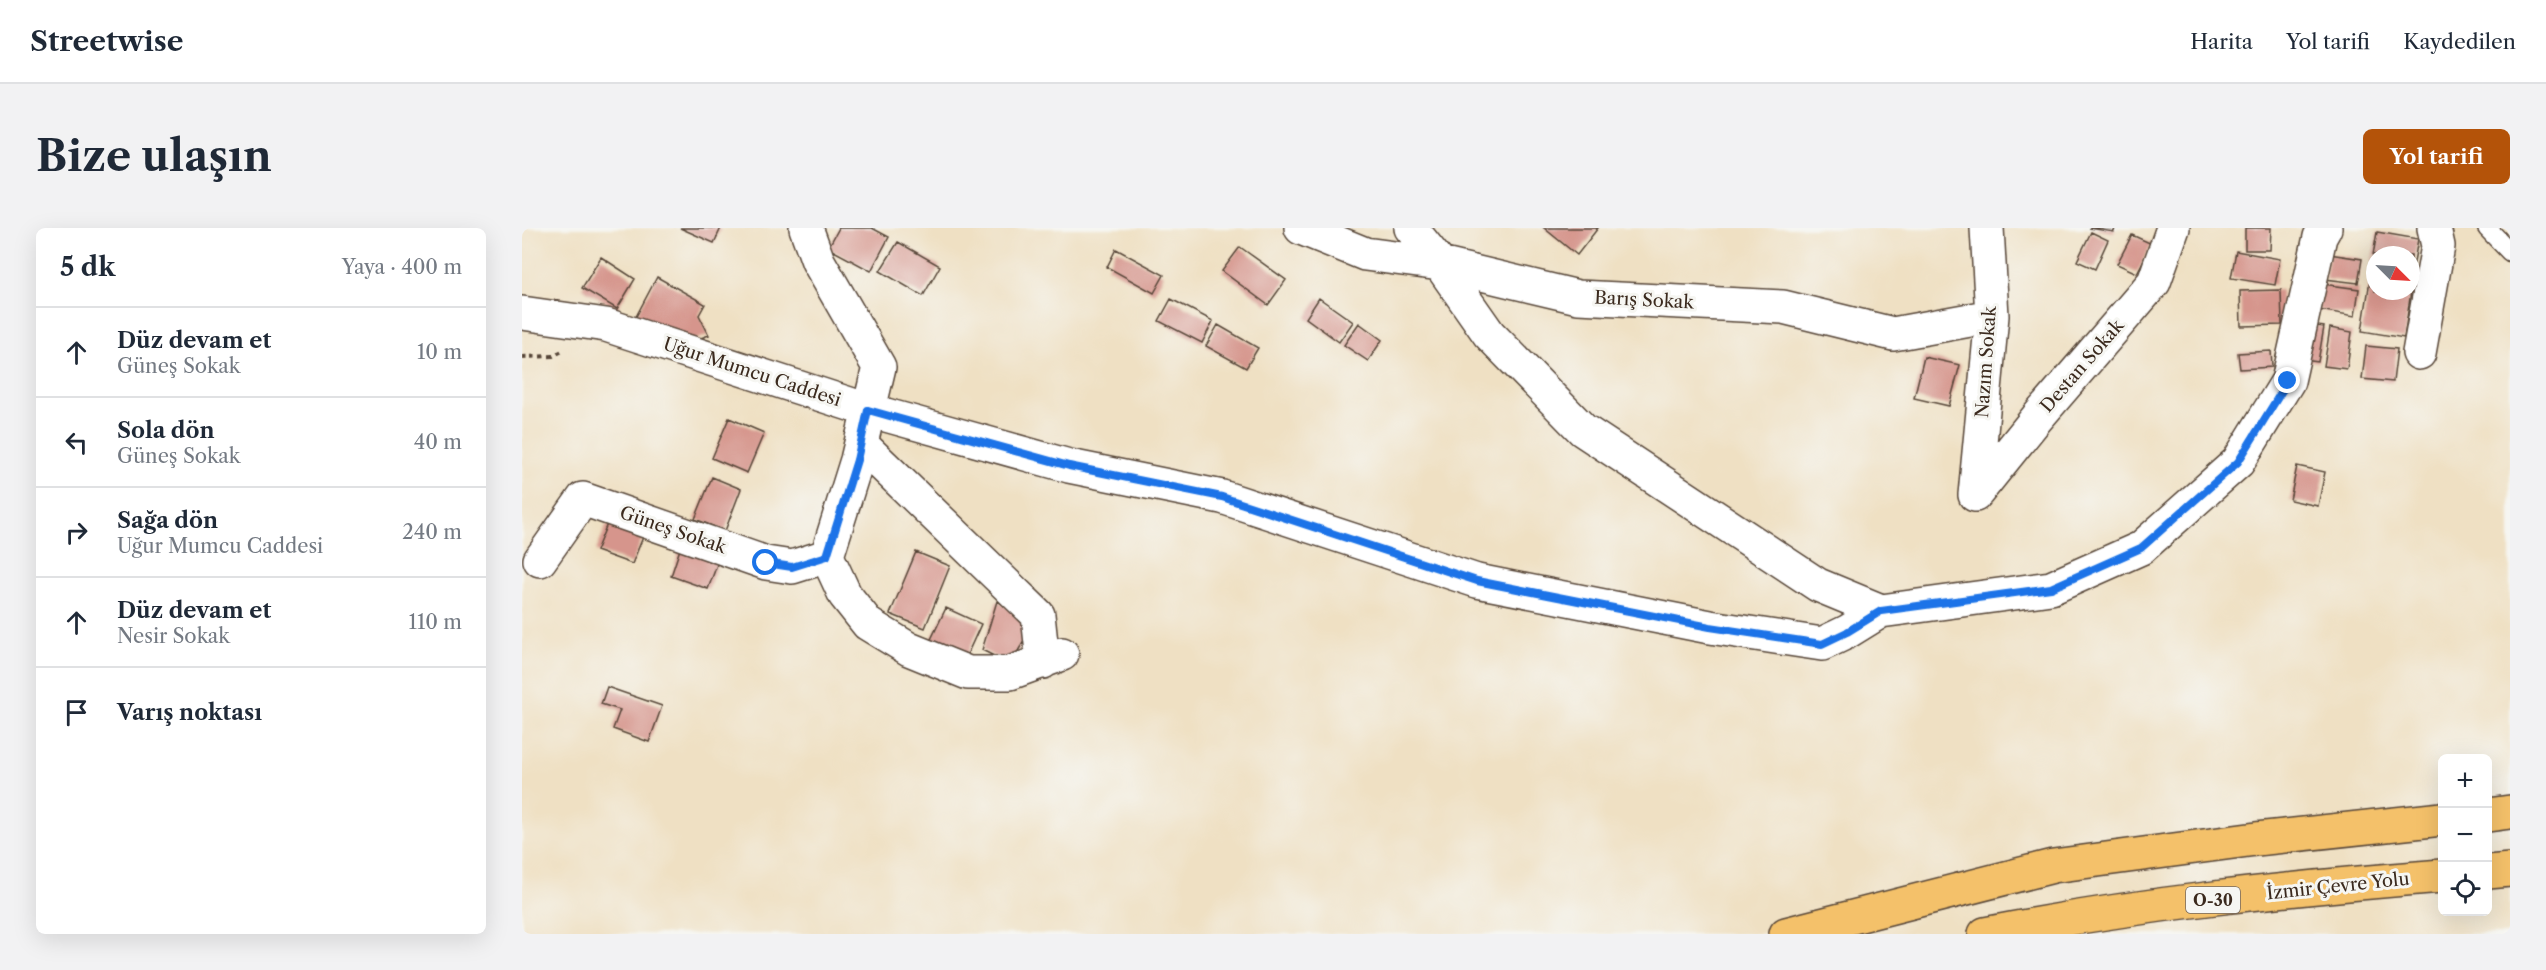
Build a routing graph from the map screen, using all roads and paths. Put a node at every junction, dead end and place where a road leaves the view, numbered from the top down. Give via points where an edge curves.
1 (806, 228) edge
2 (1301, 228) edge
3 (1411, 228) edge
4 (1987, 228) edge
5 (2172, 228) edge
6 (2325, 228) edge
7 (2434, 228) edge
8 (2487, 228) edge
9 (2510, 252) edge
10 (1440, 264) junction
11 (522, 313) edge
12 (1992, 316) junction
13 (2419, 353) dead end
14 (868, 410) junction
15 (861, 444) junction
16 (1975, 495) joint
17 (827, 556) junction
18 (540, 560) dead end
19 (1881, 611) junction
20 (2510, 812) edge
21 (2492, 814) edge
22 (2438, 819) edge
23 (2510, 870) edge
24 (2492, 872) edge
25 (2438, 876) edge
26 (1786, 934) edge
27 (1985, 934) edge

1 - 14 street via 818,261 879,367
2 - 10 street, Barış Sokak via 1365,254
3 - 10 street
4 - 12 street, Nazım Sokak
5 - 16 street, Destan Sokak via 2154,282
6 - 19 street via 2288,381 2238,462 2141,548 2051,588
7 - 13 street via 2438,246
8 - 9 lane
10 - 12 street, Barış Sokak via 1578,297 1783,307 1893,334
10 - 19 street via 1489,334 1583,430 1818,585
11 - 14 street, Uğur Mumcu Caddesi via 606,325
12 - 16 street, Nazım Sokak
14 - 15 street
14 - 19 street, Uğur Mumcu Caddesi via 1069,466 1222,497 1488,583 1710,627 1822,644
15 - 17 street
15 - 17 street via 1038,615 1052,658 1010,673 968,673 909,650 868,624 845,595
17 - 18 street, Güneş Sokak via 792,567 766,563 583,499
20 - 21 highway
22 - 26 highway via 2053,866
23 - 24 highway
25 - 27 highway, İzmir Çevre Yolu / O-30 via 2299,888 2039,923

